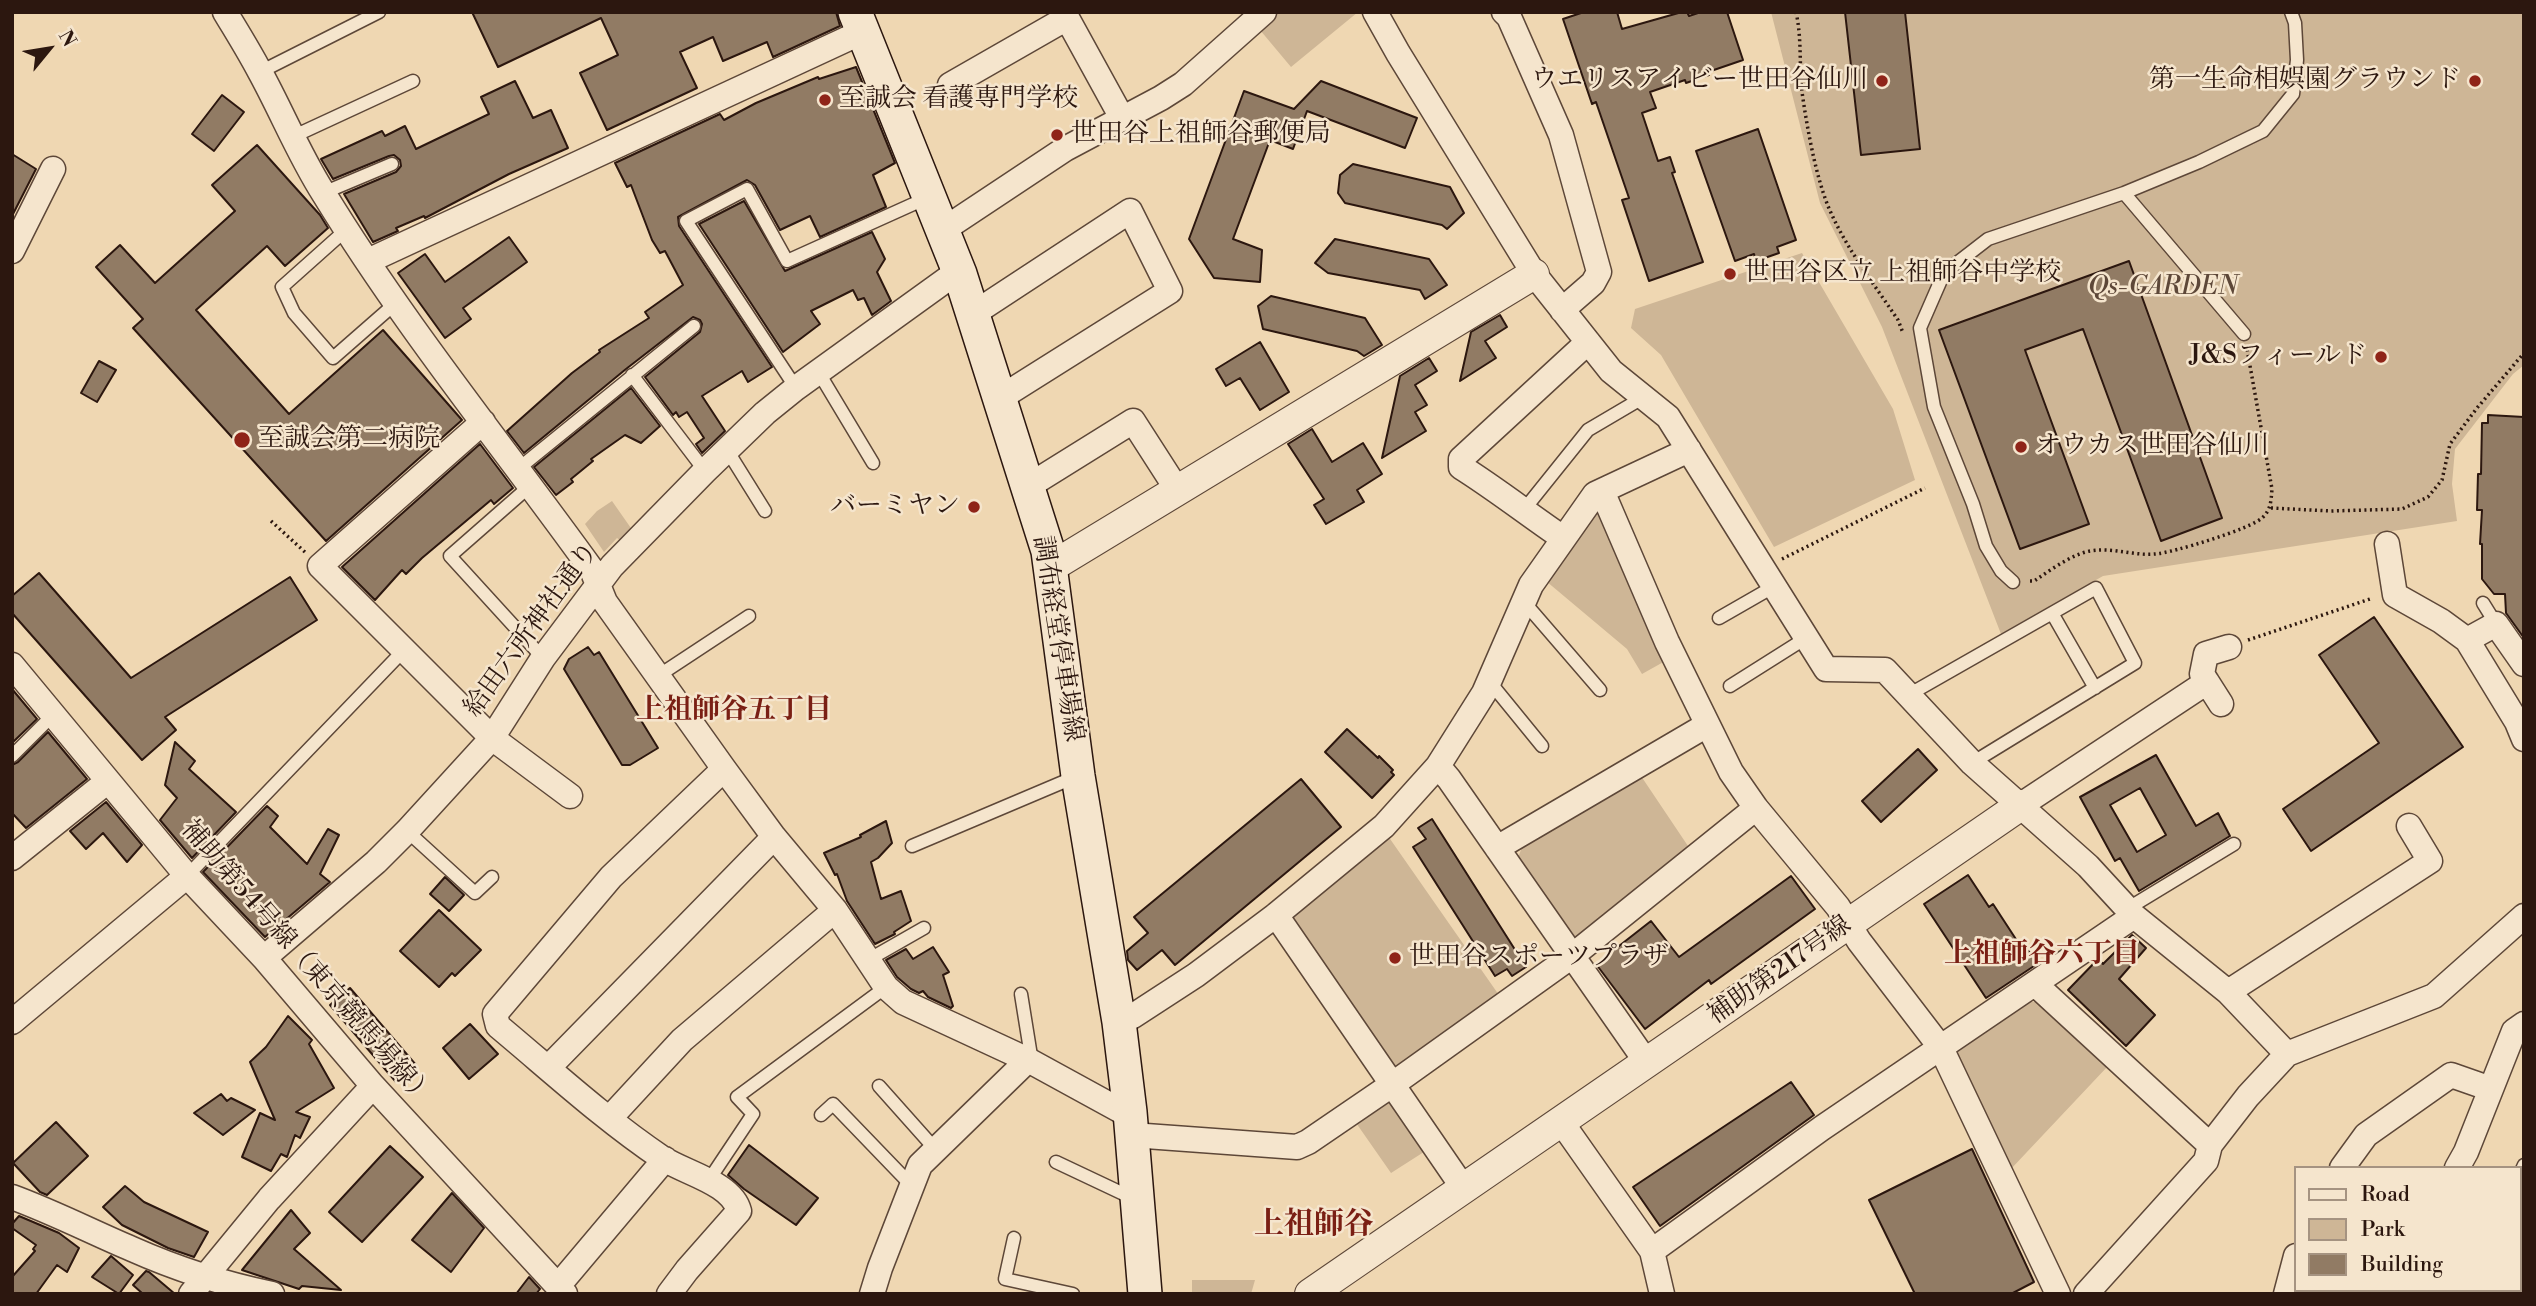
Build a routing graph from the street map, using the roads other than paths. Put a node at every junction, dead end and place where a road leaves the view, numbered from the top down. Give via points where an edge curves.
1 (225, 12) edge
2 (379, 12) edge
3 (1264, 12) edge
4 (1375, 12) edge
5 (2291, 12) edge
6 (1510, 14) edge
7 (1065, 15) edge
8 (858, 22) edge
9 (260, 72) junction
10 (413, 81) dead end
11 (950, 85) dead end
12 (1122, 118) junction
13 (292, 137) junction
14 (392, 164) dead end
15 (54, 169) dead end
16 (323, 193) junction
17 (2124, 193) junction
18 (929, 197) junction
19 (347, 229) junction
20 (943, 230) junction
21 (14, 245) edge
22 (368, 261) junction
23 (960, 274) junction
24 (1535, 274) junction
25 (397, 302) junction
26 (1562, 310) junction
27 (973, 314) junction
28 (694, 326) dead end
29 (2244, 334) road end
30 (1588, 342) junction
31 (818, 373) junction
32 (632, 375) junction
33 (796, 388) junction
34 (1644, 397) junction
35 (1000, 398) junction
36 (483, 422) junction
37 (727, 450) junction
38 (1689, 450) junction
39 (873, 463) dead end
40 (705, 471) junction
41 (525, 477) junction
42 (1027, 486) junction
43 (1178, 491) junction
44 (1602, 491) junction
45 (765, 511) dead end
46 (1523, 511) junction
47 (1563, 538) junction
48 (2387, 544) dead end
49 (1051, 567) junction
50 (1767, 578) junction
51 (2013, 582) road end
52 (597, 584) junction
53 (1524, 602) junction
54 (2483, 603) dead end
55 (2052, 613) junction
56 (749, 616) dead end
57 (1719, 618) dead end
58 (2496, 625) junction
59 (1806, 638) junction
60 (2467, 640) junction
61 (2229, 647) road end
62 (405, 649) junction
63 (543, 658) junction
64 (2524, 664) edge
65 (12, 665) edge
66 (658, 676) junction
67 (1489, 681) junction
68 (2207, 682) junction
69 (1730, 686) dead end
70 (2095, 688) junction
71 (1600, 690) dead end
72 (1909, 695) junction
73 (2221, 704) dead end
74 (52, 716) junction
75 (1707, 725) junction
76 (492, 738) junction
77 (2524, 739) edge
78 (1542, 746) dead end
79 (12, 756) edge
80 (1972, 763) junction
81 (1438, 766) junction
82 (724, 769) junction
83 (1078, 776) junction
84 (108, 781) junction
85 (570, 796) dead end
86 (2021, 805) junction
87 (1756, 808) junction
88 (2409, 826) dead end
89 (407, 831) junction
90 (774, 837) junction
91 (2234, 844) dead end
92 (912, 846) dead end
93 (1497, 848) junction
94 (12, 858) edge
95 (187, 876) junction
96 (492, 877) dead end
97 (835, 909) junction
98 (2130, 912) junction
99 (1276, 915) junction
100 (2524, 916) edge
101 (1848, 924) junction
102 (924, 928) dead end
103 (1572, 956) junction
104 (264, 958) junction
105 (868, 960) junction
106 (2035, 984) junction
107 (886, 987) junction
108 (2228, 992) junction
109 (1021, 994) dead end
110 (12, 1022) edge
111 (1119, 1022) junction
112 (2524, 1024) edge
113 (1941, 1048) junction
114 (2287, 1054) junction
115 (1028, 1060) junction
116 (1647, 1063) junction
117 (548, 1068) junction
118 (1393, 1084) junction
119 (373, 1086) junction
120 (878, 1086) dead end
121 (2491, 1089) junction
122 (821, 1115) dead end
123 (609, 1119) junction
124 (1562, 1122) junction
125 (1131, 1124) junction
126 (2210, 1145) junction
127 (936, 1150) junction
128 (665, 1159) junction
129 (1056, 1162) dead end
130 (2343, 1166) edge
131 (2458, 1166) edge
132 (709, 1180) junction
133 (912, 1187) junction
134 (1464, 1189) junction
135 (1136, 1195) junction
136 (15, 1201) edge
137 (1014, 1238) dead end
138 (1651, 1251) junction
139 (2294, 1264) edge
140 (197, 1285) edge
141 (561, 1290) edge
142 (272, 1294) edge
143 (669, 1294) edge
144 (872, 1294) edge
145 (1073, 1294) edge
146 (1145, 1294) edge
147 (1310, 1294) edge
148 (1662, 1294) edge
149 (2058, 1294) edge
150 (2086, 1294) edge
151 (2286, 1294) edge

1 - 9 street
2 - 9 lane
3 - 12 street via 1182,85
4 - 24 street
5 - 17 lane via 2297,60 2293,94 2263,131
6 - 26 street via 1561,135 1599,272 1593,284
7 - 11 street
7 - 12 street
8 - 18 main road, 調布経堂停車場線
8 - 22 street
9 - 13 street
10 - 13 lane
12 - 20 street via 1065,149
13 - 16 street
14 - 16 lane
15 - 21 street
16 - 19 street
17 - 29 lane
17 - 51 lane via 1988,239 1944,273 1920,328 1934,407 1986,546
18 - 20 main road, 調布経堂停車場線
18 - 33 lane via 788,261 747,189 686,221
19 - 22 street
19 - 25 lane via 282,287 294,313 334,358
20 - 23 main road, 調布経堂停車場線
22 - 25 street
23 - 27 main road, 調布経堂停車場線
23 - 31 street, 給田六所神社通り
24 - 26 street
24 - 43 street
25 - 36 street
26 - 30 street
27 - 35 main road, 調布経堂停車場線
27 - 35 street via 1130,211 1170,291
28 - 32 lane
30 - 34 street via 1611,371
30 - 46 street via 1461,459 1461,467
31 - 33 street, 給田六所神社通り
31 - 39 lane
32 - 40 lane
32 - 41 lane
33 - 37 street, 給田六所神社通り
34 - 38 street via 1668,417
34 - 46 lane via 1587,430
35 - 42 main road, 調布経堂停車場線
36 - 41 street
36 - 62 street via 320,566
37 - 40 street, 給田六所神社通り
37 - 45 lane
38 - 44 street
38 - 50 street
40 - 52 street, 給田六所神社通り
41 - 52 street via 592,570
41 - 63 lane via 450,556
42 - 43 street via 1133,421
42 - 49 main road, 調布経堂停車場線
43 - 49 street
44 - 47 street
44 - 75 street
46 - 47 street
47 - 53 street
48 - 60 street via 2395,595
49 - 83 main road, 調布経堂停車場線
50 - 57 lane
50 - 59 street
52 - 63 street, 給田六所神社通り
52 - 66 street
53 - 67 street
53 - 71 lane
54 - 58 lane
55 - 70 lane
55 - 70 lane via 2096,588 2135,663
55 - 72 lane
56 - 66 lane
58 - 60 street
58 - 64 street
59 - 69 lane
59 - 72 street via 1826,669 1885,670
60 - 77 street
61 - 68 street via 2206,654 2202,674
62 - 76 street
62 - 95 lane
63 - 76 street, 給田六所神社通り
65 - 74 street, 補助第54号線（東京競馬場線）
66 - 82 street
67 - 78 lane
67 - 81 street
68 - 73 street
68 - 86 street, 補助第217号線
70 - 80 lane
72 - 80 street
74 - 79 lane
74 - 84 street, 補助第54号線（東京競馬場線）
75 - 87 street
75 - 93 street
76 - 85 street
76 - 89 street, 給田六所神社通り
80 - 86 street
81 - 93 street
81 - 99 street via 1384,826
82 - 90 street
82 - 117 street via 611,877 495,1014 498,1026
83 - 92 lane
83 - 111 main road, 調布経堂停車場線
84 - 94 street
84 - 95 street, 補助第54号線（東京競馬場線）
86 - 98 street
86 - 101 street, 補助第217号線
87 - 101 street
87 - 103 street
88 - 108 street via 2430,861
89 - 96 lane via 475,893
89 - 104 street, 給田六所神社通り
90 - 97 street
90 - 117 street
91 - 98 lane
93 - 103 street
95 - 104 street, 補助第54号線（東京競馬場線）
95 - 110 street
97 - 105 street
97 - 123 street via 682,1040
98 - 106 street
98 - 108 street
99 - 111 street via 1196,975
99 - 118 street
100 - 114 street via 2434,996
101 - 113 street
101 - 116 street, 補助第217号線
102 - 105 lane
103 - 116 street
103 - 118 street
104 - 119 street, 補助第54号線（東京競馬場線）
105 - 107 street
106 - 113 street
106 - 126 street
107 - 115 street via 903,1002
107 - 132 lane via 737,1097 752,1114
108 - 114 street
109 - 115 lane via 1031,1055
111 - 125 main road, 調布経堂停車場線
112 - 121 street via 2514,1031
113 - 138 street
113 - 149 street
114 - 126 street
115 - 125 street via 1123,1112
115 - 127 street
116 - 124 street, 補助第217号線
117 - 123 street
118 - 125 street via 1297,1147
118 - 134 street
119 - 140 street via 268,1199
119 - 141 street, 補助第54号線（東京競馬場線）
120 - 127 lane
121 - 130 street via 2451,1074 2366,1135
121 - 131 street
122 - 133 lane via 833,1104
123 - 128 street
124 - 134 street, 補助第217号線
124 - 138 street
125 - 135 main road, 調布経堂停車場線
126 - 150 street via 2206,1161
127 - 133 street via 920,1165
128 - 132 street
128 - 141 street
129 - 135 lane via 1128,1196
132 - 143 street via 737,1202 739,1212
133 - 144 street
134 - 147 street, 補助第217号線
135 - 146 main road, 調布経堂停車場線
136 - 140 street via 59,1214
137 - 145 lane via 1004,1279
138 - 148 street
139 - 151 street
140 - 142 street

